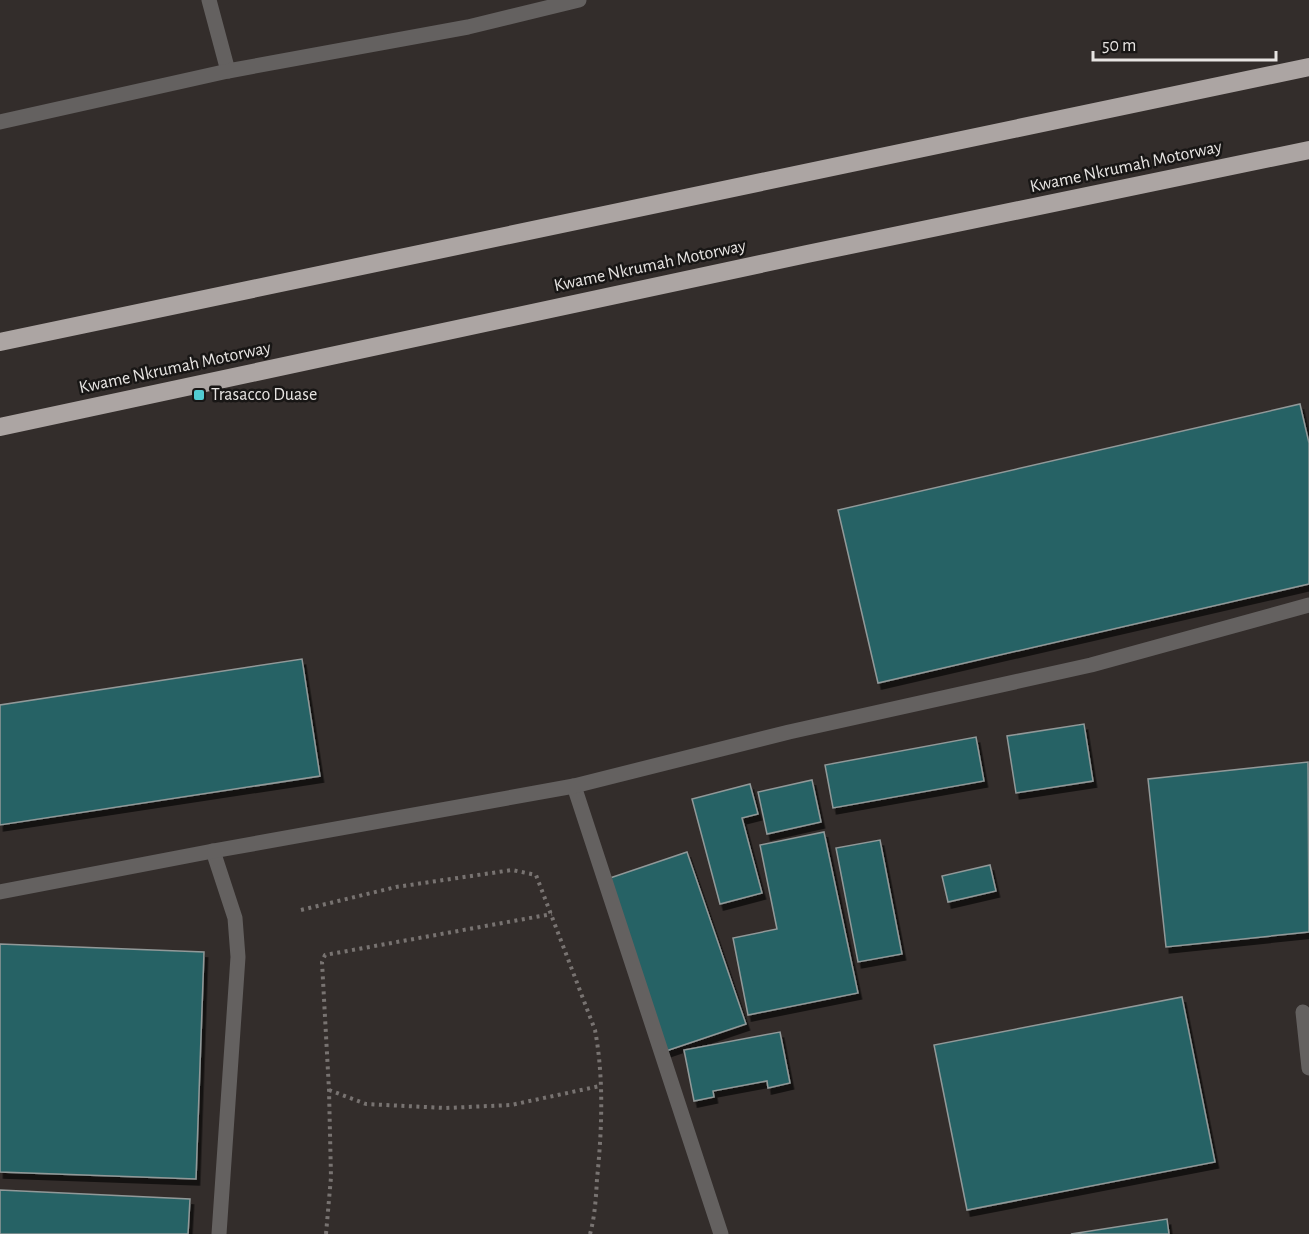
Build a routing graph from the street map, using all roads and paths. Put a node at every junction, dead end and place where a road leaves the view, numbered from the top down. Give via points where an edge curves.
1 (209, 0) edge
2 (579, 0) edge
3 (1309, 67) edge
4 (228, 71) junction
5 (0, 122) edge
6 (1309, 150) edge
7 (0, 342) edge
8 (0, 427) edge
9 (1309, 605) edge
10 (574, 786) junction
11 (213, 851) junction
12 (0, 892) edge
13 (301, 910) dead end
14 (552, 914) junction
15 (1303, 1012) dead end
16 (1309, 1068) edge
17 (600, 1086) junction
18 (329, 1090) junction
19 (219, 1234) edge
20 (326, 1234) edge
21 (590, 1234) edge
22 (721, 1234) edge

1 - 4 street
2 - 4 street via 468,27
3 - 7 highway
4 - 5 street
6 - 8 highway, Kwame Nkrumah Motorway
9 - 10 street via 1091,665 789,732
10 - 11 street
10 - 22 street
11 - 12 street
11 - 19 street via 235,918 238,957
13 - 14 path via 396,887 512,870 536,875
14 - 17 path via 595,1030
14 - 18 path via 325,955 322,962
15 - 16 street
17 - 18 path via 511,1105 446,1108 366,1104
17 - 21 path via 600,1151
18 - 20 path via 331,1177

